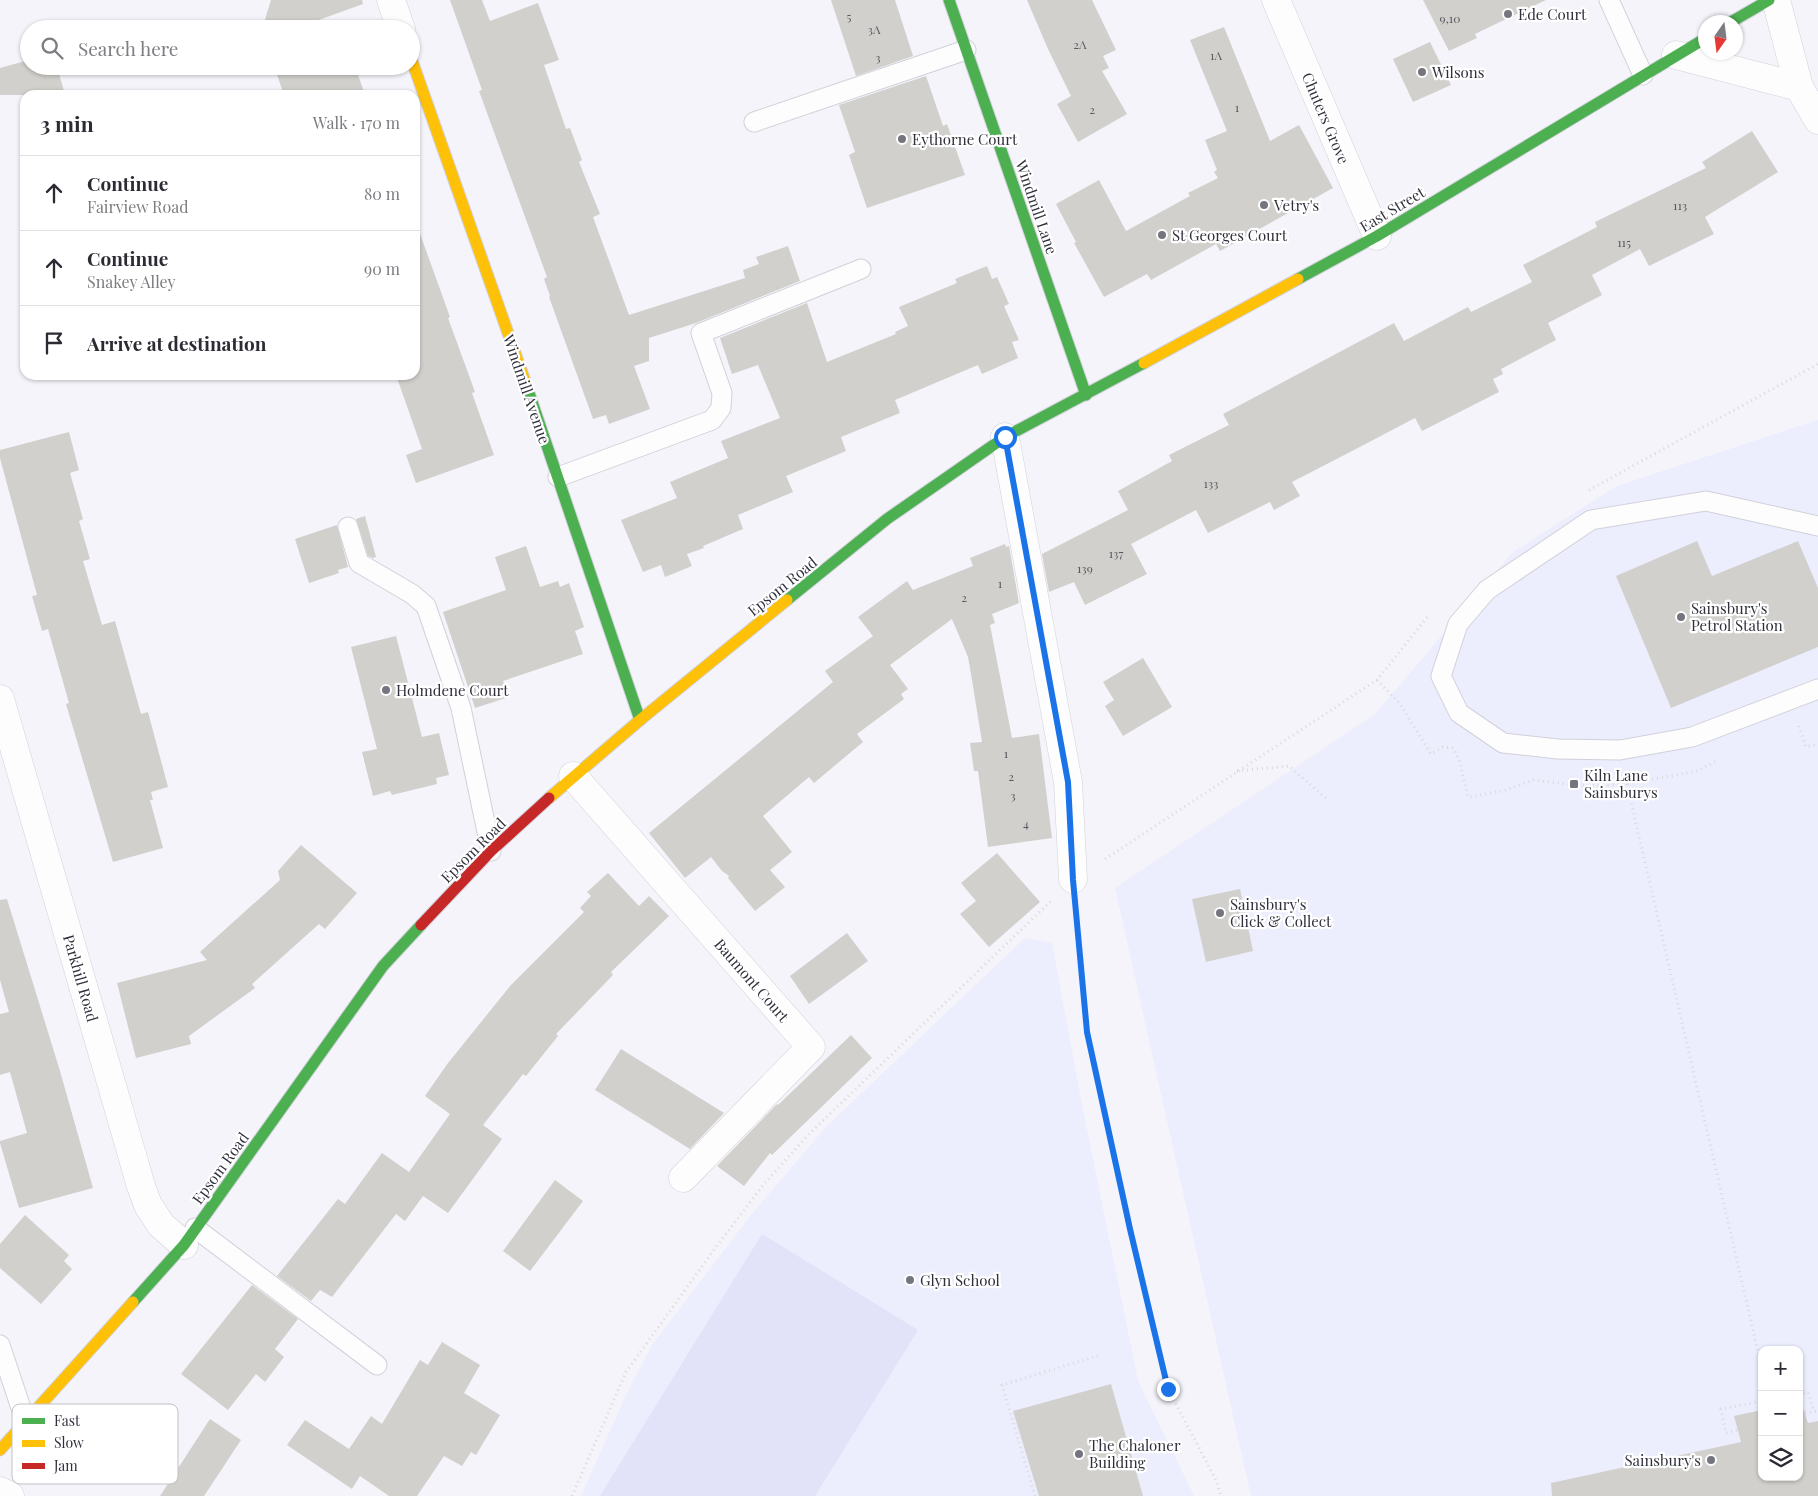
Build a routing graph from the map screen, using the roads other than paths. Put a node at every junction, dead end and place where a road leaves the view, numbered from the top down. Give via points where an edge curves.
1 (391, 0) edge
2 (949, 0) edge
3 (1276, 0) edge
4 (1609, 0) edge
5 (1769, 0) edge
6 (1776, 0) edge
7 (1743, 15) edge
8 (398, 20) edge
9 (1698, 43) edge
10 (966, 50) junction
11 (1676, 55) junction
12 (417, 75) edge
13 (1643, 75) junction
14 (1799, 86) junction
15 (1818, 120) edge
16 (754, 122) dead end
17 (1377, 236) junction
18 (861, 269) dead end
19 (1086, 396) junction
20 (1005, 437) junction
21 (558, 477) junction
22 (1818, 526) edge
23 (348, 527) dead end
24 (1818, 689) edge
25 (2, 713) edge
26 (640, 720) junction
27 (573, 776) junction
28 (491, 851) junction
29 (1073, 880) road end
30 (683, 1178) dead end
31 (189, 1236) junction
32 (0, 1345) edge
33 (377, 1365) dead end
34 (20, 1404) edge
35 (42, 1404) edge
36 (12, 1437) edge
37 (0, 1450) edge
38 (0, 1491) edge
39 (10, 1496) edge

1 - 8 street
2 - 10 main road, Windmill Lane
3 - 17 street, Chuters Grove
4 - 13 lane
5 - 7 main road
6 - 14 street
9 - 11 main road, East Street
10 - 16 lane
10 - 19 main road, Windmill Lane
11 - 13 main road, East Street
11 - 14 street
12 - 21 main road, Windmill Avenue
13 - 17 main road, East Street
14 - 15 street
17 - 19 main road, East Street
18 - 21 lane via 701,333 722,393 721,408 712,420
19 - 20 main road, Epsom Road
20 - 26 main road, Epsom Road via 887,519
20 - 29 street via 1068,782
21 - 26 main road, Windmill Avenue
22 - 24 lane via 1706,501 1591,520 1487,590 1458,624 1441,676 1459,713 1503,743 1558,750 1620,750 1692,737
23 - 28 lane via 359,563 412,594 426,606 461,708
25 - 31 street, Parkhill Road via 141,1186 160,1225
26 - 27 main road, Epsom Road
27 - 28 main road, Epsom Road
27 - 30 street, Baumont Court via 811,1047
28 - 31 main road, Epsom Road via 383,966
31 - 33 lane
31 - 35 main road, Epsom Road
32 - 34 lane
36 - 37 main road, Epsom Road
38 - 39 street

